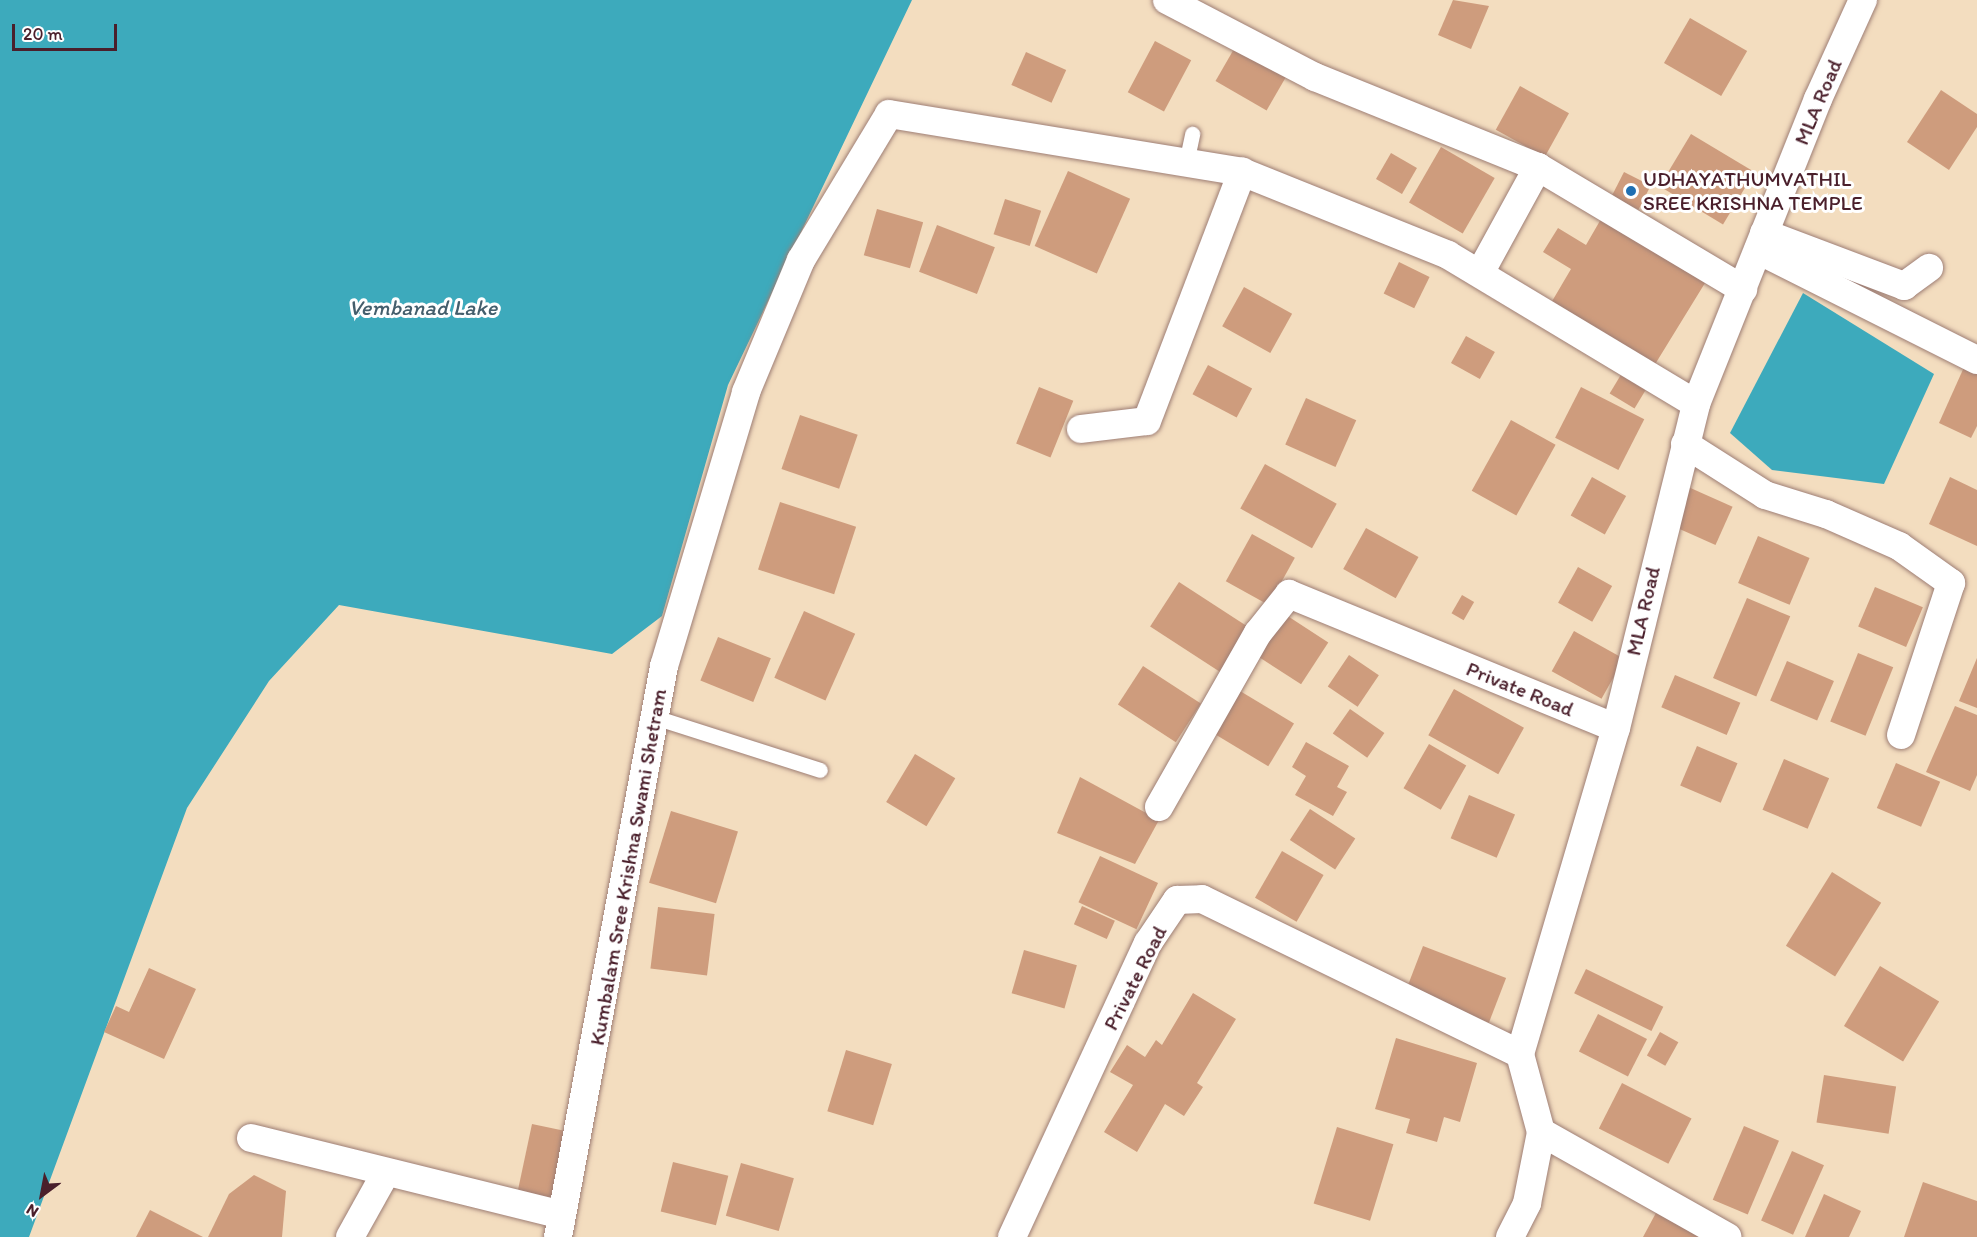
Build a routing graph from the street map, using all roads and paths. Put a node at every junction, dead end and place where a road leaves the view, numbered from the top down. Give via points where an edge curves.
1 (1167, 0) edge
2 (1863, 0) edge
3 (1192, 134) dead end
4 (1186, 163) junction
5 (1538, 167) junction
6 (1242, 172) junction
7 (1761, 242) junction
8 (1929, 268) dead end
9 (1480, 273) junction
10 (1743, 288) junction
11 (1977, 360) edge
12 (1696, 404) junction
13 (1081, 429) dead end
14 (1685, 444) junction
15 (654, 717) junction
16 (1616, 728) junction
17 (1901, 735) dead end
18 (820, 771) dead end
19 (1159, 807) dead end
20 (1520, 1054) junction
21 (1541, 1132) junction
22 (252, 1138) dead end
23 (385, 1174) junction
24 (560, 1226) edge
25 (350, 1237) edge
26 (1012, 1237) edge
27 (1510, 1237) edge
28 (1727, 1237) edge

1 - 5 street via 1315,76
2 - 7 street, MLA Road
3 - 4 lane
4 - 6 street, Kumbalam Sree Krishna Swami Shetram
4 - 15 street, Kumbalam Sree Krishna Swami Shetram via 889,114 801,260 746,392 664,666
5 - 9 street
5 - 10 street
6 - 9 street, Kumbalam Sree Krishna Swami Shetram via 1448,255
6 - 13 street via 1147,421
7 - 8 street via 1904,286
7 - 10 street, MLA Road
7 - 11 street
9 - 12 street, Kumbalam Sree Krishna Swami Shetram
10 - 12 street, MLA Road
12 - 14 street, MLA Road
14 - 16 street, MLA Road
14 - 17 street via 1765,495 1826,514 1899,546 1952,583
15 - 18 lane
15 - 24 street, Kumbalam Sree Krishna Swami Shetram
16 - 19 street, Private Road via 1290,594 1258,633
16 - 20 street, MLA Road
20 - 21 street
20 - 26 street, Private Road via 1202,899 1178,900 1148,943
21 - 27 street via 1527,1203
21 - 28 street
22 - 23 street
23 - 24 street
23 - 25 street

